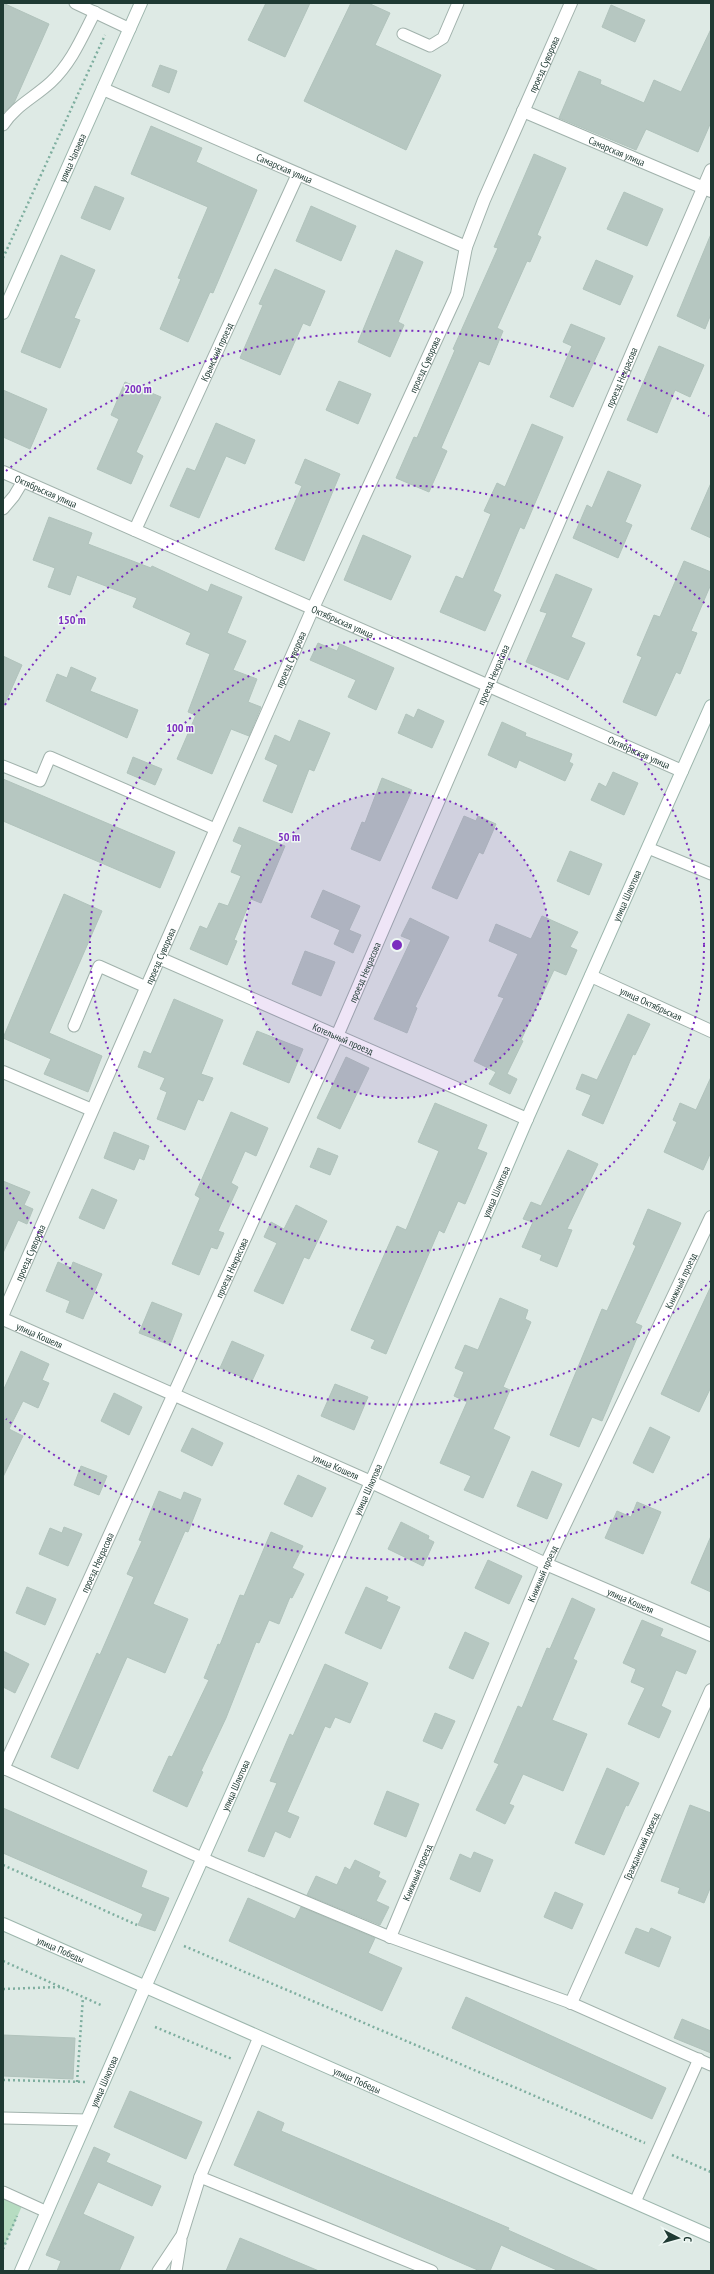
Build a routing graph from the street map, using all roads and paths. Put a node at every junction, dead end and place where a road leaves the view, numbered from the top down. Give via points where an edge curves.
1 (75, 3) edge
2 (142, 3) edge
3 (458, 3) edge
4 (572, 3) edge
5 (95, 12) junction
6 (112, 20) junction
7 (130, 29) junction
8 (403, 34) dead end
9 (103, 89) junction
10 (523, 111) junction
11 (3, 125) edge
12 (711, 170) edge
13 (298, 174) junction
14 (707, 190) edge
15 (466, 247) junction
16 (3, 258) edge
17 (3, 313) edge
18 (3, 472) edge
19 (23, 481) junction
20 (3, 509) edge
21 (135, 530) junction
22 (313, 608) junction
23 (488, 686) junction
24 (711, 706) edge
25 (708, 721) edge
26 (3, 766) edge
27 (682, 771) junction
28 (215, 830) junction
29 (648, 848) junction
30 (711, 874) edge
31 (159, 958) junction
32 (591, 976) junction
33 (146, 987) junction
34 (74, 1026) dead end
35 (711, 1031) edge
36 (336, 1036) junction
37 (3, 1072) edge
38 (92, 1110) junction
39 (527, 1119) junction
40 (711, 1217) edge
41 (3, 1314) edge
42 (3, 1319) edge
43 (173, 1394) junction
44 (371, 1482) junction
45 (546, 1564) junction
46 (711, 1635) edge
47 (711, 1690) edge
48 (3, 1768) edge
49 (203, 1859) junction
50 (3, 1865) edge
51 (3, 1924) edge
52 (137, 1925) dead end
53 (390, 1937) junction
54 (184, 1946) dead end
55 (3, 1961) edge
56 (63, 1987) junction
57 (145, 1987) junction
58 (3, 1989) edge
59 (84, 1997) junction
60 (571, 2002) junction
61 (103, 2006) dead end
62 (155, 2027) dead end
63 (259, 2037) junction
64 (699, 2059) junction
65 (711, 2065) edge
66 (247, 2066) junction
67 (3, 2080) edge
68 (77, 2082) junction
69 (103, 2082) junction
70 (3, 2118) edge
71 (87, 2120) junction
72 (658, 2149) junction
73 (711, 2172) edge
74 (200, 2177) junction
75 (3, 2192) edge
76 (23, 2201) junction
77 (635, 2202) junction
78 (47, 2212) junction
79 (182, 2235) junction
80 (711, 2236) edge
81 (3, 2249) edge
82 (21, 2271) edge
83 (158, 2271) edge
84 (176, 2271) edge
85 (432, 2271) edge

1 - 5 lane
2 - 7 street, улица Чапаева
3 - 8 lane via 443,38 430,46
4 - 10 street, проезд Суворова
5 - 6 lane
5 - 11 lane via 70,61 50,82 17,108
6 - 7 lane
6 - 16 path
7 - 9 street, улица Чапаева
9 - 13 street, Самарская улица
9 - 17 street, улица Чапаева
10 - 14 street, Самарская улица
10 - 15 street, проезд Суворова
12 - 14 street, проезд Некрасова
13 - 15 street, Самарская улица
13 - 21 street, Крымский проезд
14 - 23 street, проезд Некрасова
15 - 22 street, проезд Суворова via 458,294
18 - 19 street, Октябрьская улица
19 - 20 lane
19 - 21 street, Октябрьская улица
21 - 22 street, Октябрьская улица
22 - 23 street, Октябрьская улица
22 - 28 street, проезд Суворова
23 - 27 street, Октябрьская улица
23 - 36 street, проезд Некрасова
24 - 25 street, улица Шлютова
25 - 27 street, улица Шлютова
26 - 28 lane via 40,781 50,756
27 - 29 street, улица Шлютова
28 - 31 street, проезд Суворова
29 - 30 lane
29 - 32 street, улица Шлютова
31 - 33 street, проезд Суворова
31 - 36 street, Котельный проезд
32 - 35 street, улица Октябрьская
32 - 39 street, улица Шлютова
33 - 34 lane via 99,966
33 - 38 street, проезд Суворова
36 - 39 street, Котельный проезд
36 - 43 street, проезд Некрасова
37 - 38 street
38 - 41 street, проезд Суворова
39 - 44 street, улица Шлютова
40 - 45 street, Книжный проезд
42 - 43 street, улица Кошеля
43 - 44 street, улица Кошеля
43 - 48 street, проезд Некрасова
44 - 45 street, улица Кошеля
44 - 49 street, улица Шлютова
45 - 46 street, улица Кошеля
45 - 53 street, Книжный проезд
47 - 60 street, Гражданский проезд
48 - 49 lane
49 - 53 lane
49 - 57 street, улица Шлютова
50 - 52 path
51 - 57 street, улица Победы
53 - 60 lane
54 - 72 path
55 - 56 path
56 - 58 path
56 - 59 path
57 - 63 street, улица Победы
57 - 69 street, улица Шлютова
59 - 61 path
59 - 68 path
60 - 64 lane
62 - 66 path
63 - 66 lane
63 - 77 street, улица Победы
64 - 65 lane
64 - 72 lane
66 - 74 lane
67 - 68 path
68 - 69 path
69 - 71 street, улица Шлютова
70 - 71 lane
71 - 78 street, улица Шлютова
72 - 73 path
72 - 77 lane
74 - 79 lane
74 - 85 lane
75 - 76 lane
76 - 78 lane
76 - 81 path
77 - 80 street, улица Победы
78 - 82 street, улица Шлютова
79 - 83 lane
79 - 84 lane

